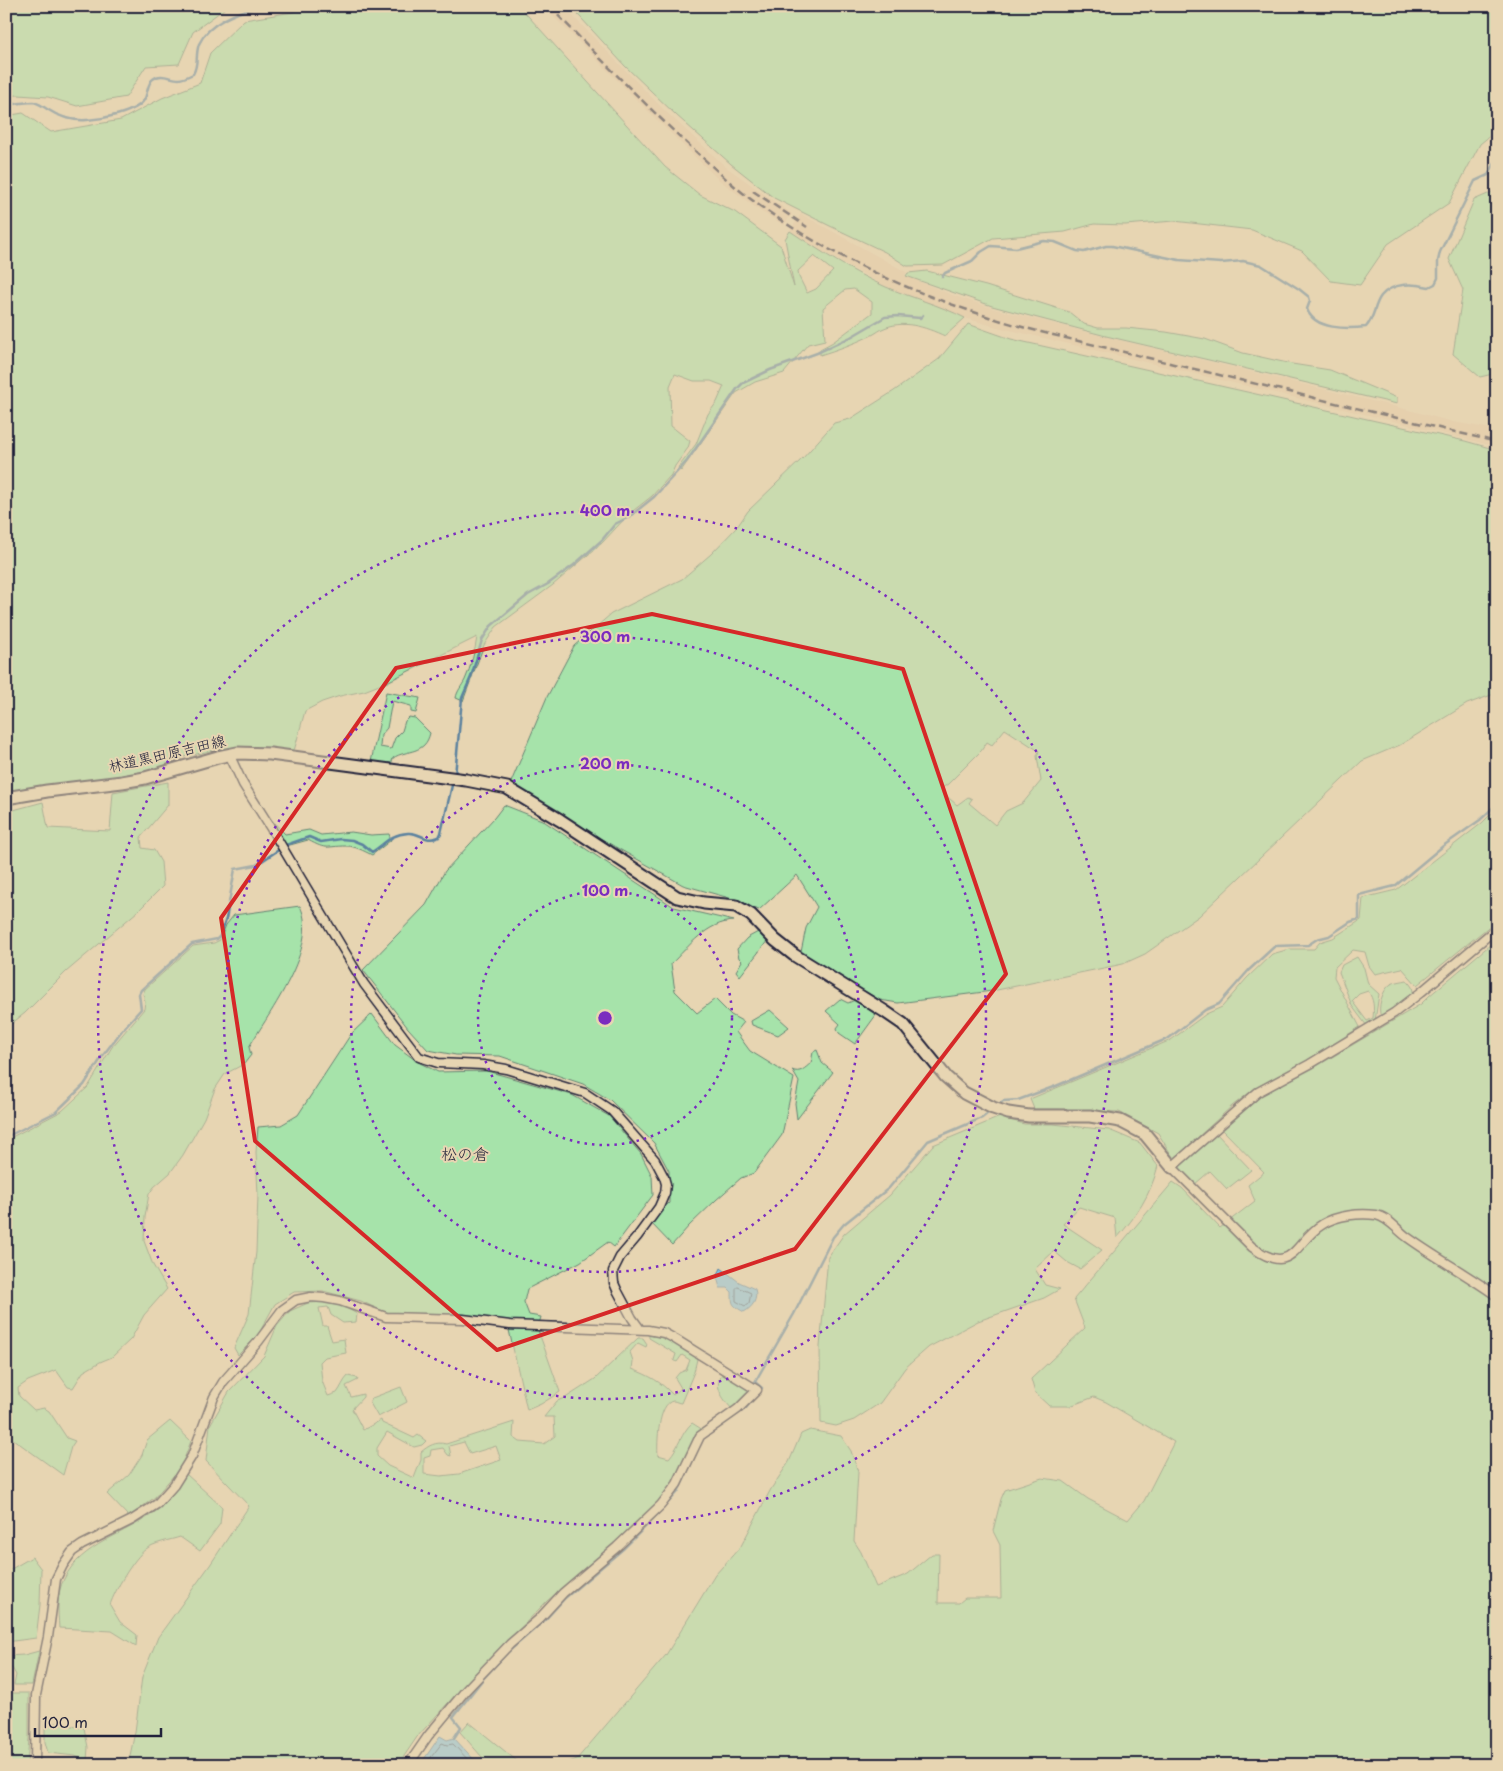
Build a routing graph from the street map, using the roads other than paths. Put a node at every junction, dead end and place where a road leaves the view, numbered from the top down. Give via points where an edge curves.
1 (229, 754) junction
2 (6, 798) edge
3 (1497, 928) edge
4 (1172, 1167) junction
5 (1497, 1296) edge
6 (640, 1330) junction
7 (35, 1765) edge
8 (408, 1765) edge

1 - 2 street, 林道黒田原吉田線 via 138,779
1 - 4 street, 林道黒田原吉田線 via 270,754 507,788 677,897 744,910 794,955 902,1024 946,1077 964,1093 1008,1113 1090,1116 1120,1121 1145,1134
1 - 6 street via 243,784 364,984 419,1056 438,1063 506,1069 585,1093 612,1111 655,1160 664,1177 665,1193 659,1207 613,1271 617,1290
3 - 4 street via 1394,1013 1258,1092
4 - 5 street via 1263,1255 1282,1259 1292,1255 1322,1224 1336,1218 1377,1215
6 - 7 street via 510,1326 463,1319 386,1317 340,1301 311,1297 296,1300 282,1310 223,1382 214,1397 192,1456 174,1485 157,1504 82,1545 63,1565 56,1579 36,1695
6 - 8 street via 664,1333 757,1390 738,1409 700,1436 678,1484 660,1505 510,1644 460,1698

